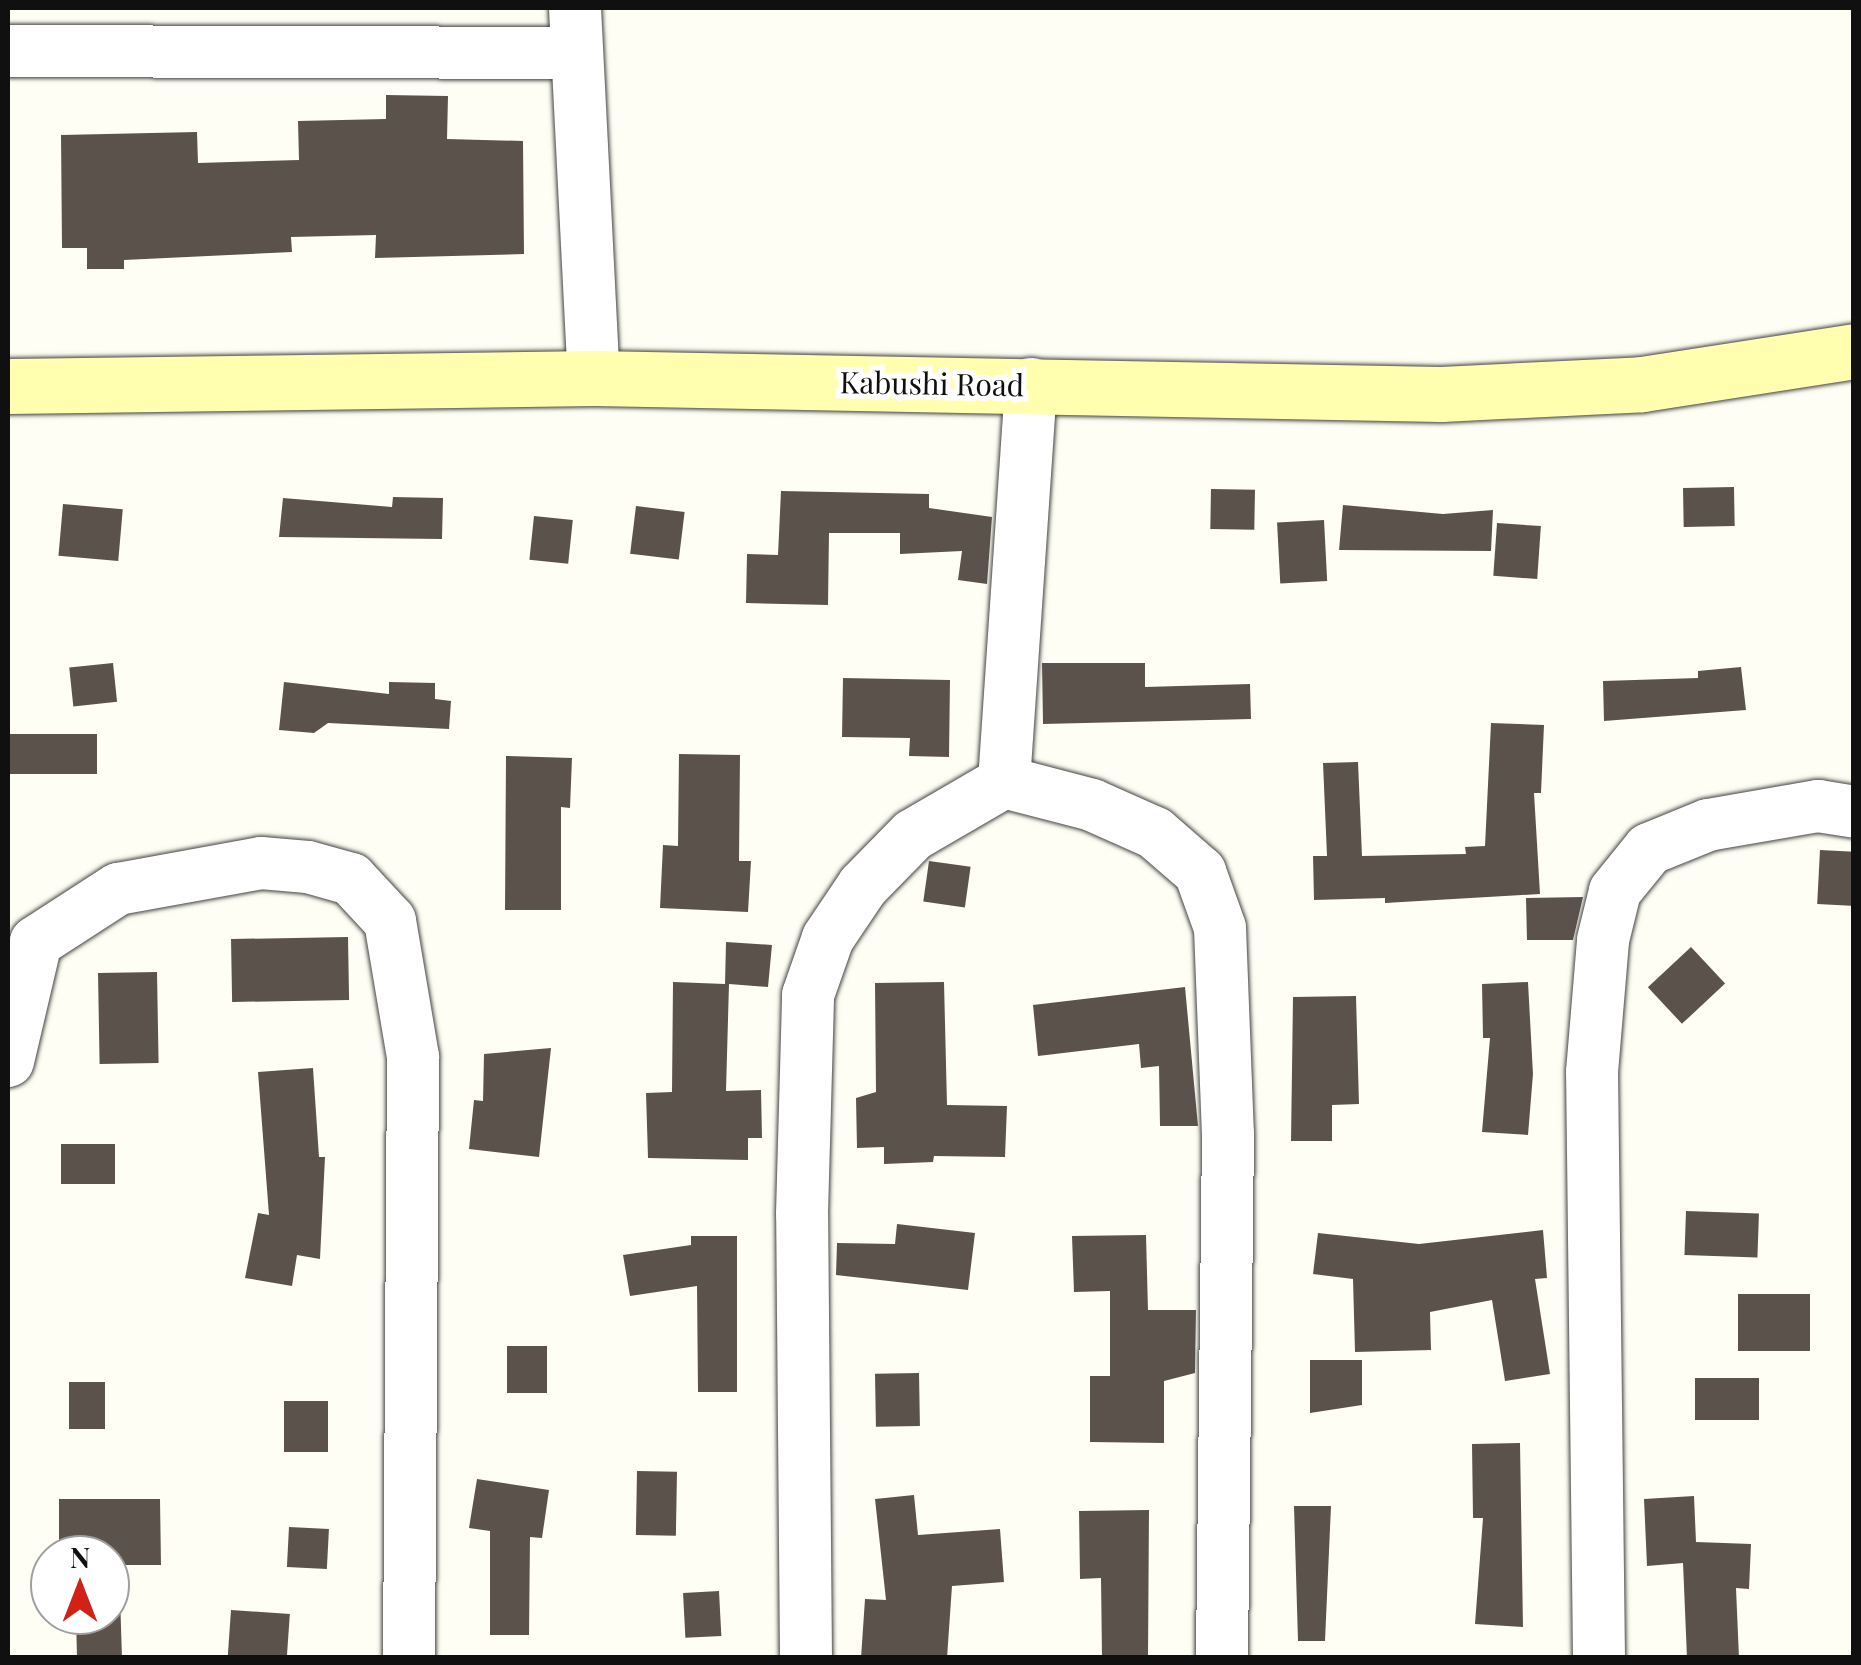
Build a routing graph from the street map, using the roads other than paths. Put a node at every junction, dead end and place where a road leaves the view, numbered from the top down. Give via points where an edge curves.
1 (575, 30) edge
2 (8, 51) edge
3 (1854, 351) edge
4 (594, 378) junction
5 (1030, 384) junction
6 (8, 386) edge
7 (1004, 782) junction
8 (1854, 812) edge
9 (8, 1062) edge
10 (1586, 1653) edge
11 (409, 1658) edge
12 (806, 1658) edge
13 (1222, 1658) edge

1 - 2 street
1 - 4 street
3 - 5 main road, Kabushi Road via 1642,384 1441,394
4 - 5 main road, Kabushi Road
4 - 6 main road, Kabushi Road
5 - 7 street
7 - 12 street via 913,835 863,886 828,938 808,995 802,1214
7 - 13 street via 1092,806 1156,834 1200,872 1220,928 1228,1134
8 - 10 street via 1818,806 1708,824 1650,849 1615,891 1603,940 1592,1072
9 - 11 street via 36,942 118,890 261,863 308,866 351,879 390,921 413,1056

